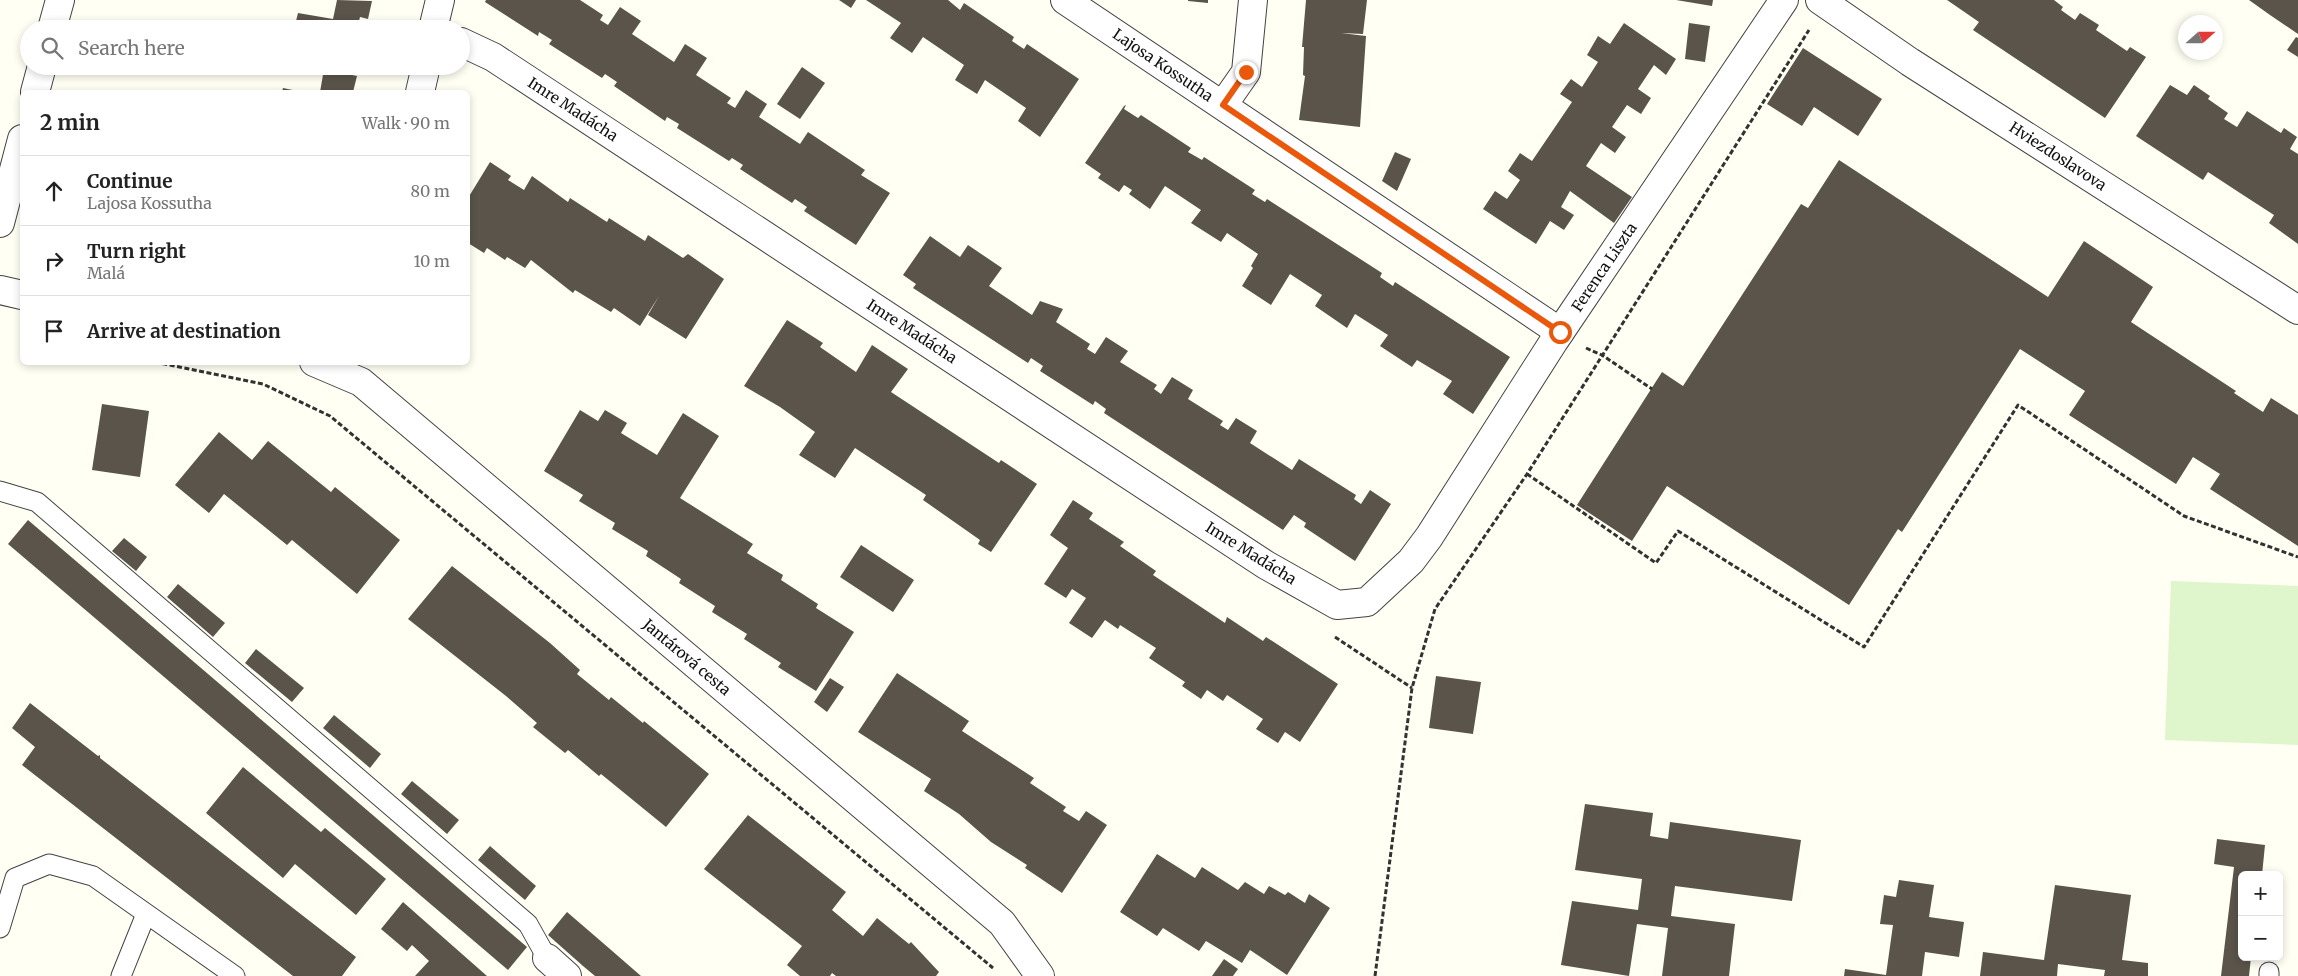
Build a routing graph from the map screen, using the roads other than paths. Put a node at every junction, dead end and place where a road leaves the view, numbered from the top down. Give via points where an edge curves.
1 (60, 0) edge
2 (440, 0) edge
3 (1065, 0) edge
4 (1253, 0) edge
5 (1784, 0) edge
6 (1823, 2) edge
7 (54, 20) edge
8 (435, 20) edge
9 (470, 46) edge
10 (40, 75) edge
11 (424, 75) edge
12 (36, 90) edge
13 (420, 90) edge
14 (1223, 105) junction
15 (20, 147) edge
16 (0, 223) edge
17 (0, 290) edge
18 (20, 295) edge
19 (2298, 310) edge
20 (1570, 339) junction
21 (329, 365) edge
22 (363, 372) edge
23 (0, 491) edge
24 (1367, 602) joint
25 (146, 914) junction
26 (0, 928) edge
27 (547, 958) joint
28 (121, 976) edge
29 (235, 976) edge
30 (567, 976) edge
31 (1040, 976) edge

1 - 7 street
2 - 8 street
3 - 14 street, Lajosa Kossutha
4 - 14 street via 1246,72
5 - 20 street, Ferenca Liszta
6 - 19 street, Hviezdoslavova via 1910,62
9 - 24 street, Imre Madácha via 493,57 1266,565 1337,605
10 - 12 street
11 - 13 street
14 - 20 street, Lajosa Kossutha
15 - 16 street
17 - 18 street
20 - 24 street, Ferenca Liszta via 1411,561
21 - 22 street, Jantárová cesta
22 - 31 street, Jantárová cesta via 1002,923
23 - 27 lane via 37,502 528,924
25 - 26 lane via 93,876 49,864 15,878
25 - 28 lane
25 - 29 lane
27 - 30 street

